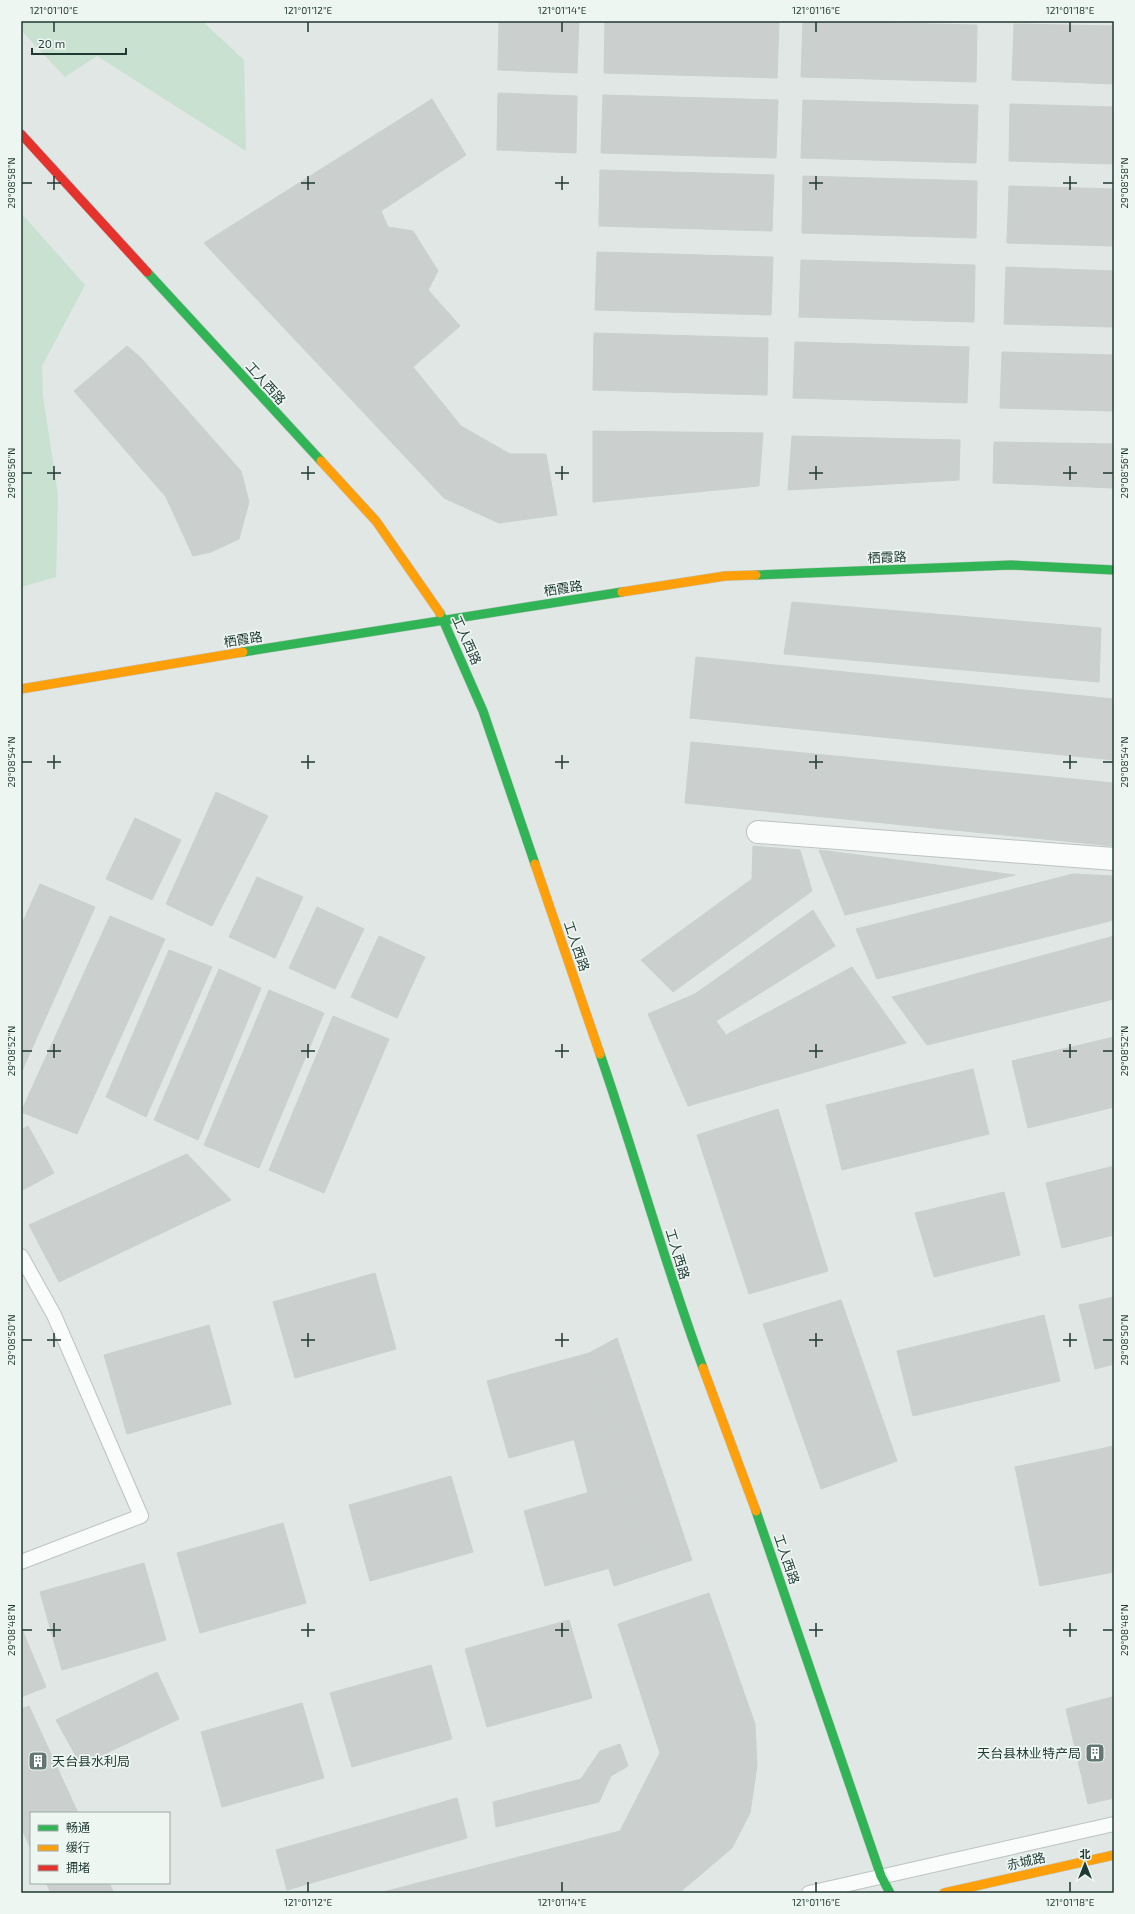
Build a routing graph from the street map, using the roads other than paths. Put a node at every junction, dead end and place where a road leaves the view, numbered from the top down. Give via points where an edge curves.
1 (21, 134) edge
2 (1114, 570) edge
3 (444, 619) junction
4 (21, 689) edge
5 (758, 832) dead end
6 (1114, 859) edge
7 (21, 1256) edge
8 (21, 1562) edge
9 (1114, 1824) edge
10 (1114, 1855) edge
11 (882, 1876) junction
12 (809, 1893) edge
13 (890, 1893) edge
14 (944, 1893) edge

1 - 3 main road, 工人西路 via 376,522
2 - 3 main road, 栖霞路 via 1011,565 725,576
3 - 4 main road, 栖霞路
3 - 11 main road, 工人西路 via 486,718 628,1135 679,1303 760,1521
5 - 6 street
7 - 8 lane via 54,1315 141,1516
9 - 11 lane
10 - 14 main road, 赤城路
11 - 12 lane
11 - 13 main road, 工人西路

